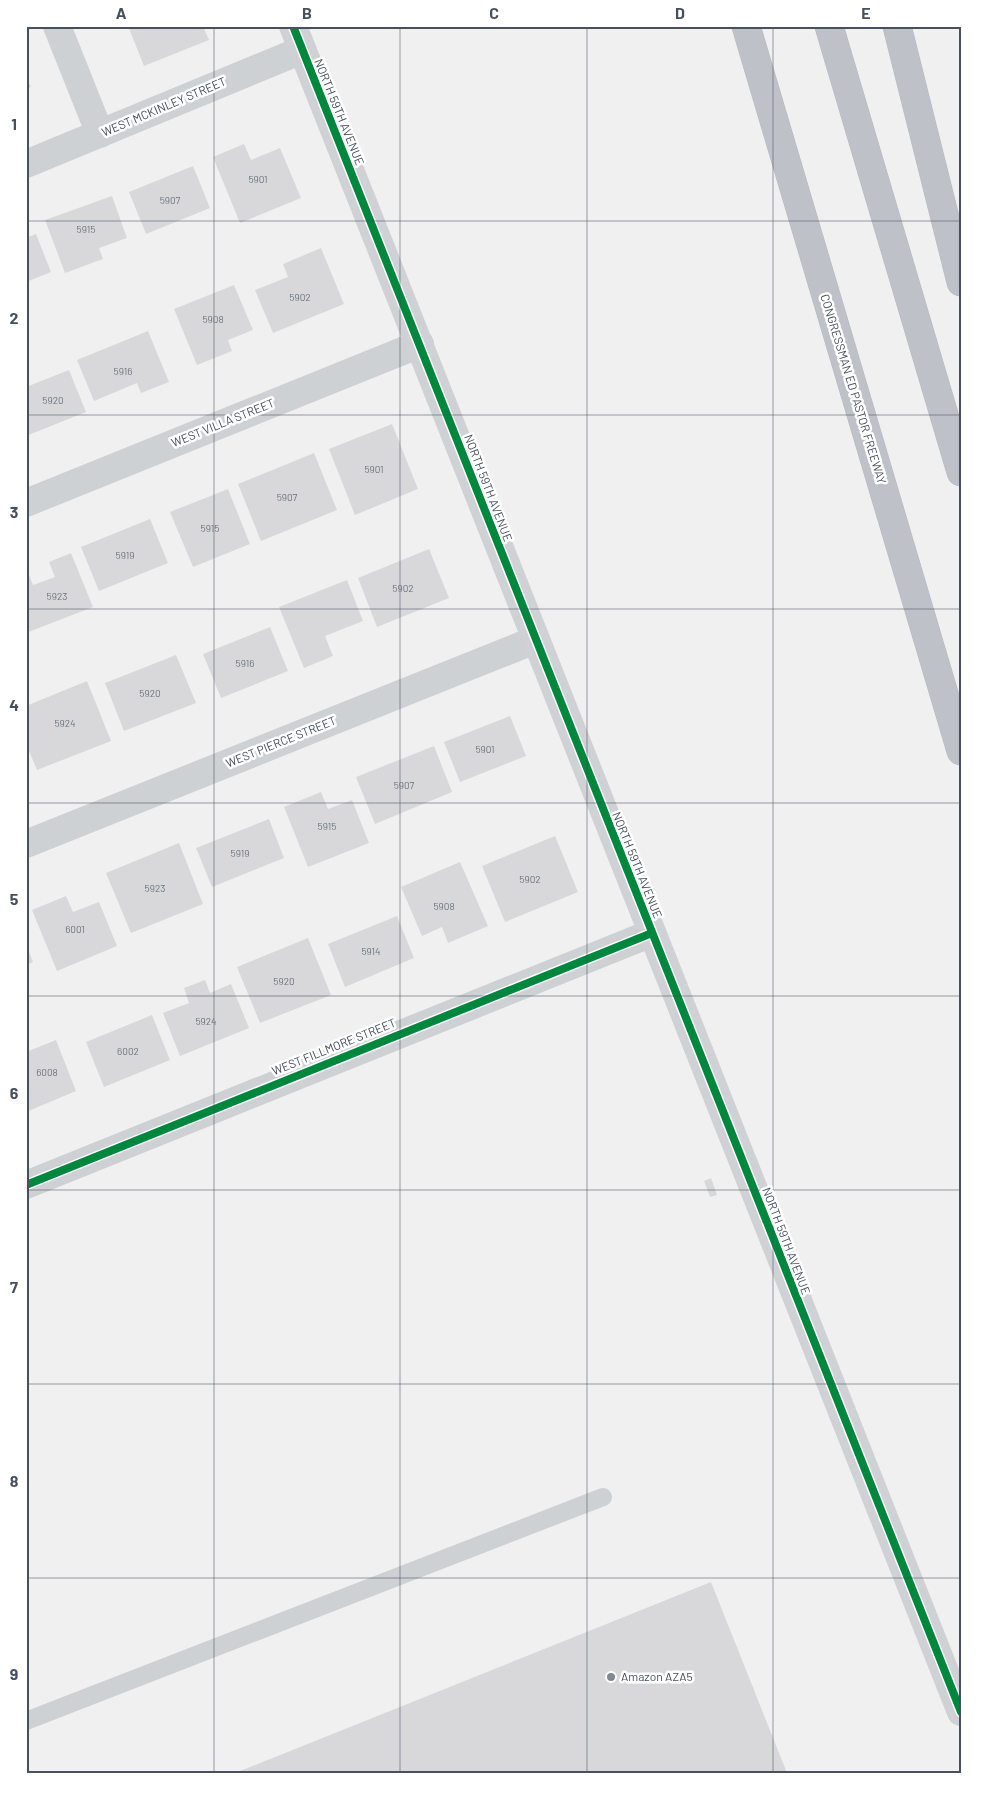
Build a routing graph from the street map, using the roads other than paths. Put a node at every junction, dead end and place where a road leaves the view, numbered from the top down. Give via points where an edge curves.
1 (57, 26) edge
2 (746, 26) edge
3 (829, 26) edge
4 (897, 26) edge
5 (297, 38) edge
6 (100, 134) junction
7 (26, 164) edge
8 (961, 282) edge
9 (420, 344) junction
10 (961, 472) edge
11 (26, 503) edge
12 (535, 640) junction
13 (961, 751) edge
14 (26, 844) edge
15 (652, 933) junction
16 (26, 1185) edge
17 (603, 1497) dead end
18 (961, 1712) edge
19 (26, 1722) edge

1 - 6 street
2 - 13 highway, CONGRESSMAN ED PASTOR FREEWAY
3 - 10 highway
4 - 8 highway
5 - 6 street, WEST MCKINLEY STREET
5 - 9 main road, NORTH 59TH AVENUE
6 - 7 street, WEST MCKINLEY STREET
9 - 11 street, WEST VILLA STREET
9 - 12 main road, NORTH 59TH AVENUE
12 - 14 street, WEST PIERCE STREET
12 - 15 main road, NORTH 59TH AVENUE
15 - 16 street, WEST FILLMORE STREET
15 - 18 main road, NORTH 59TH AVENUE
17 - 19 lane

